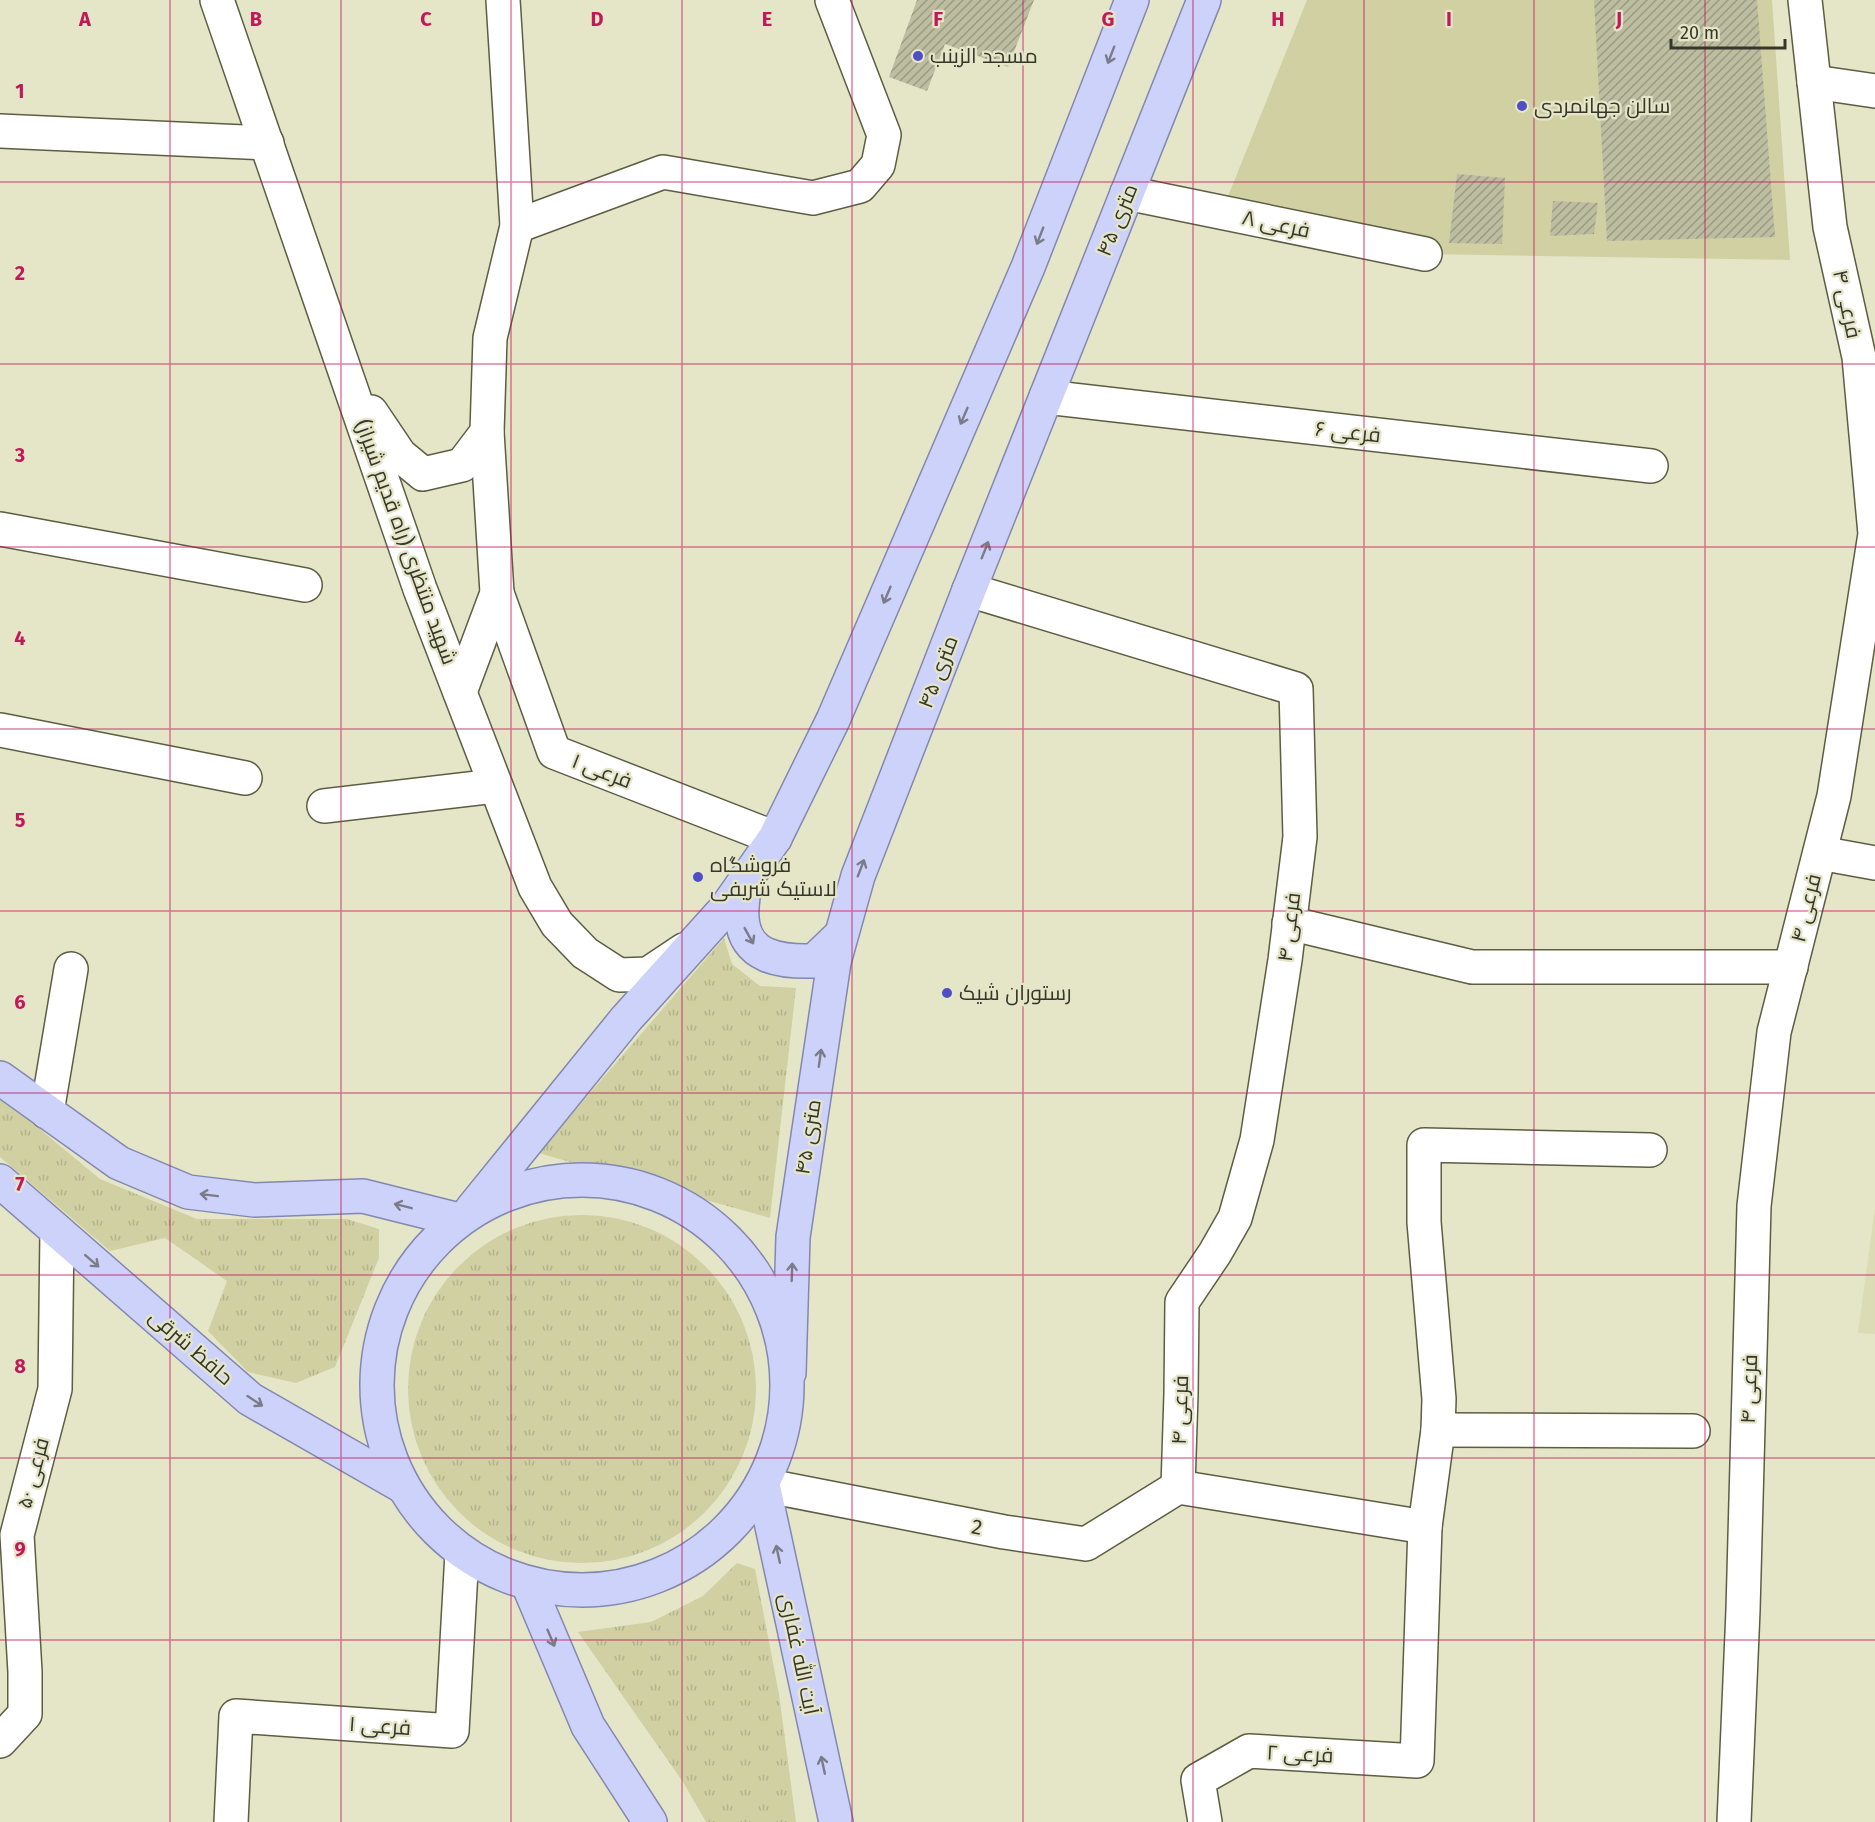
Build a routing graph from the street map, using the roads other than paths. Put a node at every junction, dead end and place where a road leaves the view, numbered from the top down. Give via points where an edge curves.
1 (217, 0) edge
2 (503, 0) edge
3 (832, 0) edge
4 (1132, 0) edge
5 (1204, 0) edge
6 (1805, 0) edge
7 (1814, 82) junction
8 (1875, 92) edge
9 (0, 131) edge
10 (267, 143) junction
11 (1127, 193) junction
12 (518, 226) junction
13 (1425, 254) dead end
14 (348, 379) junction
15 (1046, 397) junction
16 (488, 432) junction
17 (1651, 466) dead end
18 (0, 529) edge
19 (305, 585) dead end
20 (969, 590) junction
21 (497, 593) junction
22 (460, 692) junction
23 (0, 730) edge
24 (245, 778) dead end
25 (495, 786) junction
26 (324, 806) dead end
27 (775, 838) junction
28 (1820, 853) junction
29 (1875, 862) edge
30 (746, 880) junction
31 (1289, 923) junction
32 (842, 935) junction
33 (693, 944) junction
34 (1791, 967) junction
35 (71, 969) dead end
36 (0, 1078) edge
37 (47, 1112) junction
38 (1650, 1150) dead end
39 (0, 1181) edge
40 (466, 1215) junction
41 (57, 1231) junction
42 (789, 1373) junction
43 (1438, 1430) junction
44 (1693, 1431) dead end
45 (763, 1485) junction
46 (402, 1486) junction
47 (1178, 1487) junction
48 (1425, 1527) junction
49 (462, 1553) junction
50 (528, 1584) junction
51 (0, 1741) edge
52 (231, 1822) edge
53 (650, 1822) edge
54 (836, 1822) edge
55 (1205, 1822) edge
56 (1734, 1822) edge

1 - 10 street, شهید منتظری (راه قدیم شیراز)
2 - 12 street
3 - 12 street via 884,135 878,165 861,186 813,198 663,172
4 -> 27 main road via 1028,267 833,720
5 - 11 main road, ۴۵ متری
6 - 7 street, فرعی ۴
7 - 8 street
7 - 28 street, فرعی ۴ via 1830,227 1859,357 1875,534 1834,796
9 - 10 street
10 - 14 street, شهید منتظری (راه قدیم شیراز)
11 - 13 street, فرعی ۸
11 - 15 main road, ۴۵ متری
12 - 16 street via 490,338
14 - 16 street via 400,454 423,474 462,465
14 - 22 street, شهید منتظری (راه قدیم شیراز)
15 - 17 street, فرعی ۶
20 -> 15 main road, ۴۵ متری
16 - 21 street
18 - 19 street
20 - 31 street, فرعی ۴ via 1296,688 1300,837
32 -> 20 main road, ۴۵ متری via 858,876
21 - 22 street
21 - 27 street, فرعی ۱ via 554,752
22 - 25 street, شهید منتظری (راه قدیم شیراز)
23 - 24 street
25 - 26 street
25 - 33 street, شهید منتظری (راه قدیم شیراز) via 536,887 558,924 585,953 619,975 648,974
27 - 30 main road
28 - 29 street
28 - 34 street, فرعی ۴
30 -> 32 main road via 744,928 747,938 764,955 786,962 813,961
30 - 33 main road
31 - 34 street via 1472,967
31 - 47 street, فرعی ۴ via 1257,1140 1235,1218 1182,1302
42 -> 32 main road, ۴۵ متری via 794,1237 834,962
33 - 40 main road via 626,1018
34 - 56 street, فرعی ۴ via 1774,1032 1754,1206
35 - 37 street
36 - 37 main road
40 -> 37 main road via 363,1196 254,1200 188,1192 119,1163
38 - 43 street via 1424,1145 1424,1222 1439,1399
39 - 41 main road, حافظ شرقی
40 - 42 main road via 539,1182 610,1180 678,1201 734,1244 773,1304
40 - 46 main road via 425,1250 391,1304 376,1365 380,1428
41 -> 46 main road, حافظ شرقی via 250,1399
41 - 51 street, فرعی ۵۰ via 56,1389 17,1535 25,1714
42 - 45 main road, ۴۵ متری via 784,1431
43 - 44 street
43 - 48 street
45 - 47 street, 2 via 1086,1544
45 - 50 main road, ۴۵ متری via 730,1529 687,1563 637,1584 583,1591
54 -> 45 main road, آیت الله غفاری
46 - 49 main road, ۴۵ متری via 428,1523
47 - 48 street
48 - 55 street, فرعی ۲ via 1416,1761 1249,1751 1198,1780
49 - 50 main road, ۴۵ متری via 493,1571
49 - 52 street, فرعی ۱ via 452,1731 236,1716
50 -> 53 main road via 588,1726

